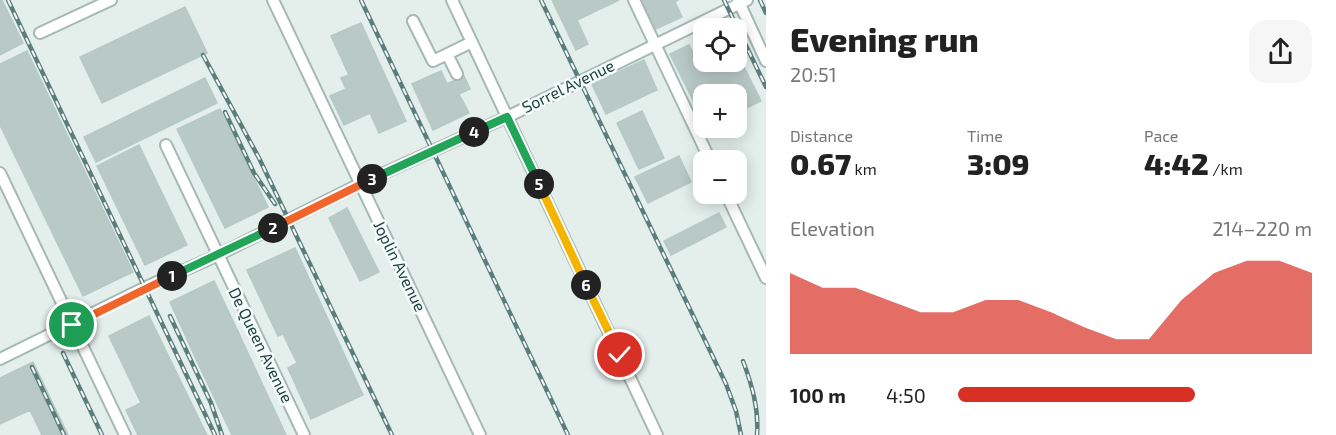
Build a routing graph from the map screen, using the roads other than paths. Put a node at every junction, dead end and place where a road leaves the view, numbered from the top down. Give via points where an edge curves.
1 (111, 0) edge
2 (273, 0) edge
3 (452, 0) edge
4 (634, 0) edge
5 (742, 1) edge
6 (413, 21) dead end
7 (40, 33) dead end
8 (472, 42) junction
9 (655, 44) junction
10 (447, 54) junction
11 (766, 61) edge
12 (457, 74) dead end
13 (507, 117) junction
14 (166, 145) dead end
15 (705, 150) edge
16 (0, 173) edge
17 (360, 184) junction
18 (731, 204) edge
19 (218, 255) junction
20 (766, 278) edge
21 (72, 325) junction
22 (0, 359) edge
23 (125, 435) edge
24 (304, 435) edge
25 (480, 435) edge
26 (657, 435) edge

1 - 7 street
2 - 17 street, Joplin Avenue
3 - 8 street
4 - 9 street
5 - 9 street, Sorrel Avenue
5 - 11 street
6 - 10 street via 433,61
8 - 10 street
8 - 13 street
9 - 13 street, Sorrel Avenue
9 - 15 street
10 - 12 street
13 - 17 street, Sorrel Avenue
13 - 26 street
14 - 19 street, De Queen Avenue
16 - 21 street
17 - 19 street, Sorrel Avenue
17 - 25 street, Joplin Avenue
18 - 20 street
19 - 21 street, Sorrel Avenue
19 - 24 street, De Queen Avenue
21 - 22 street, Sorrel Avenue
21 - 23 street

